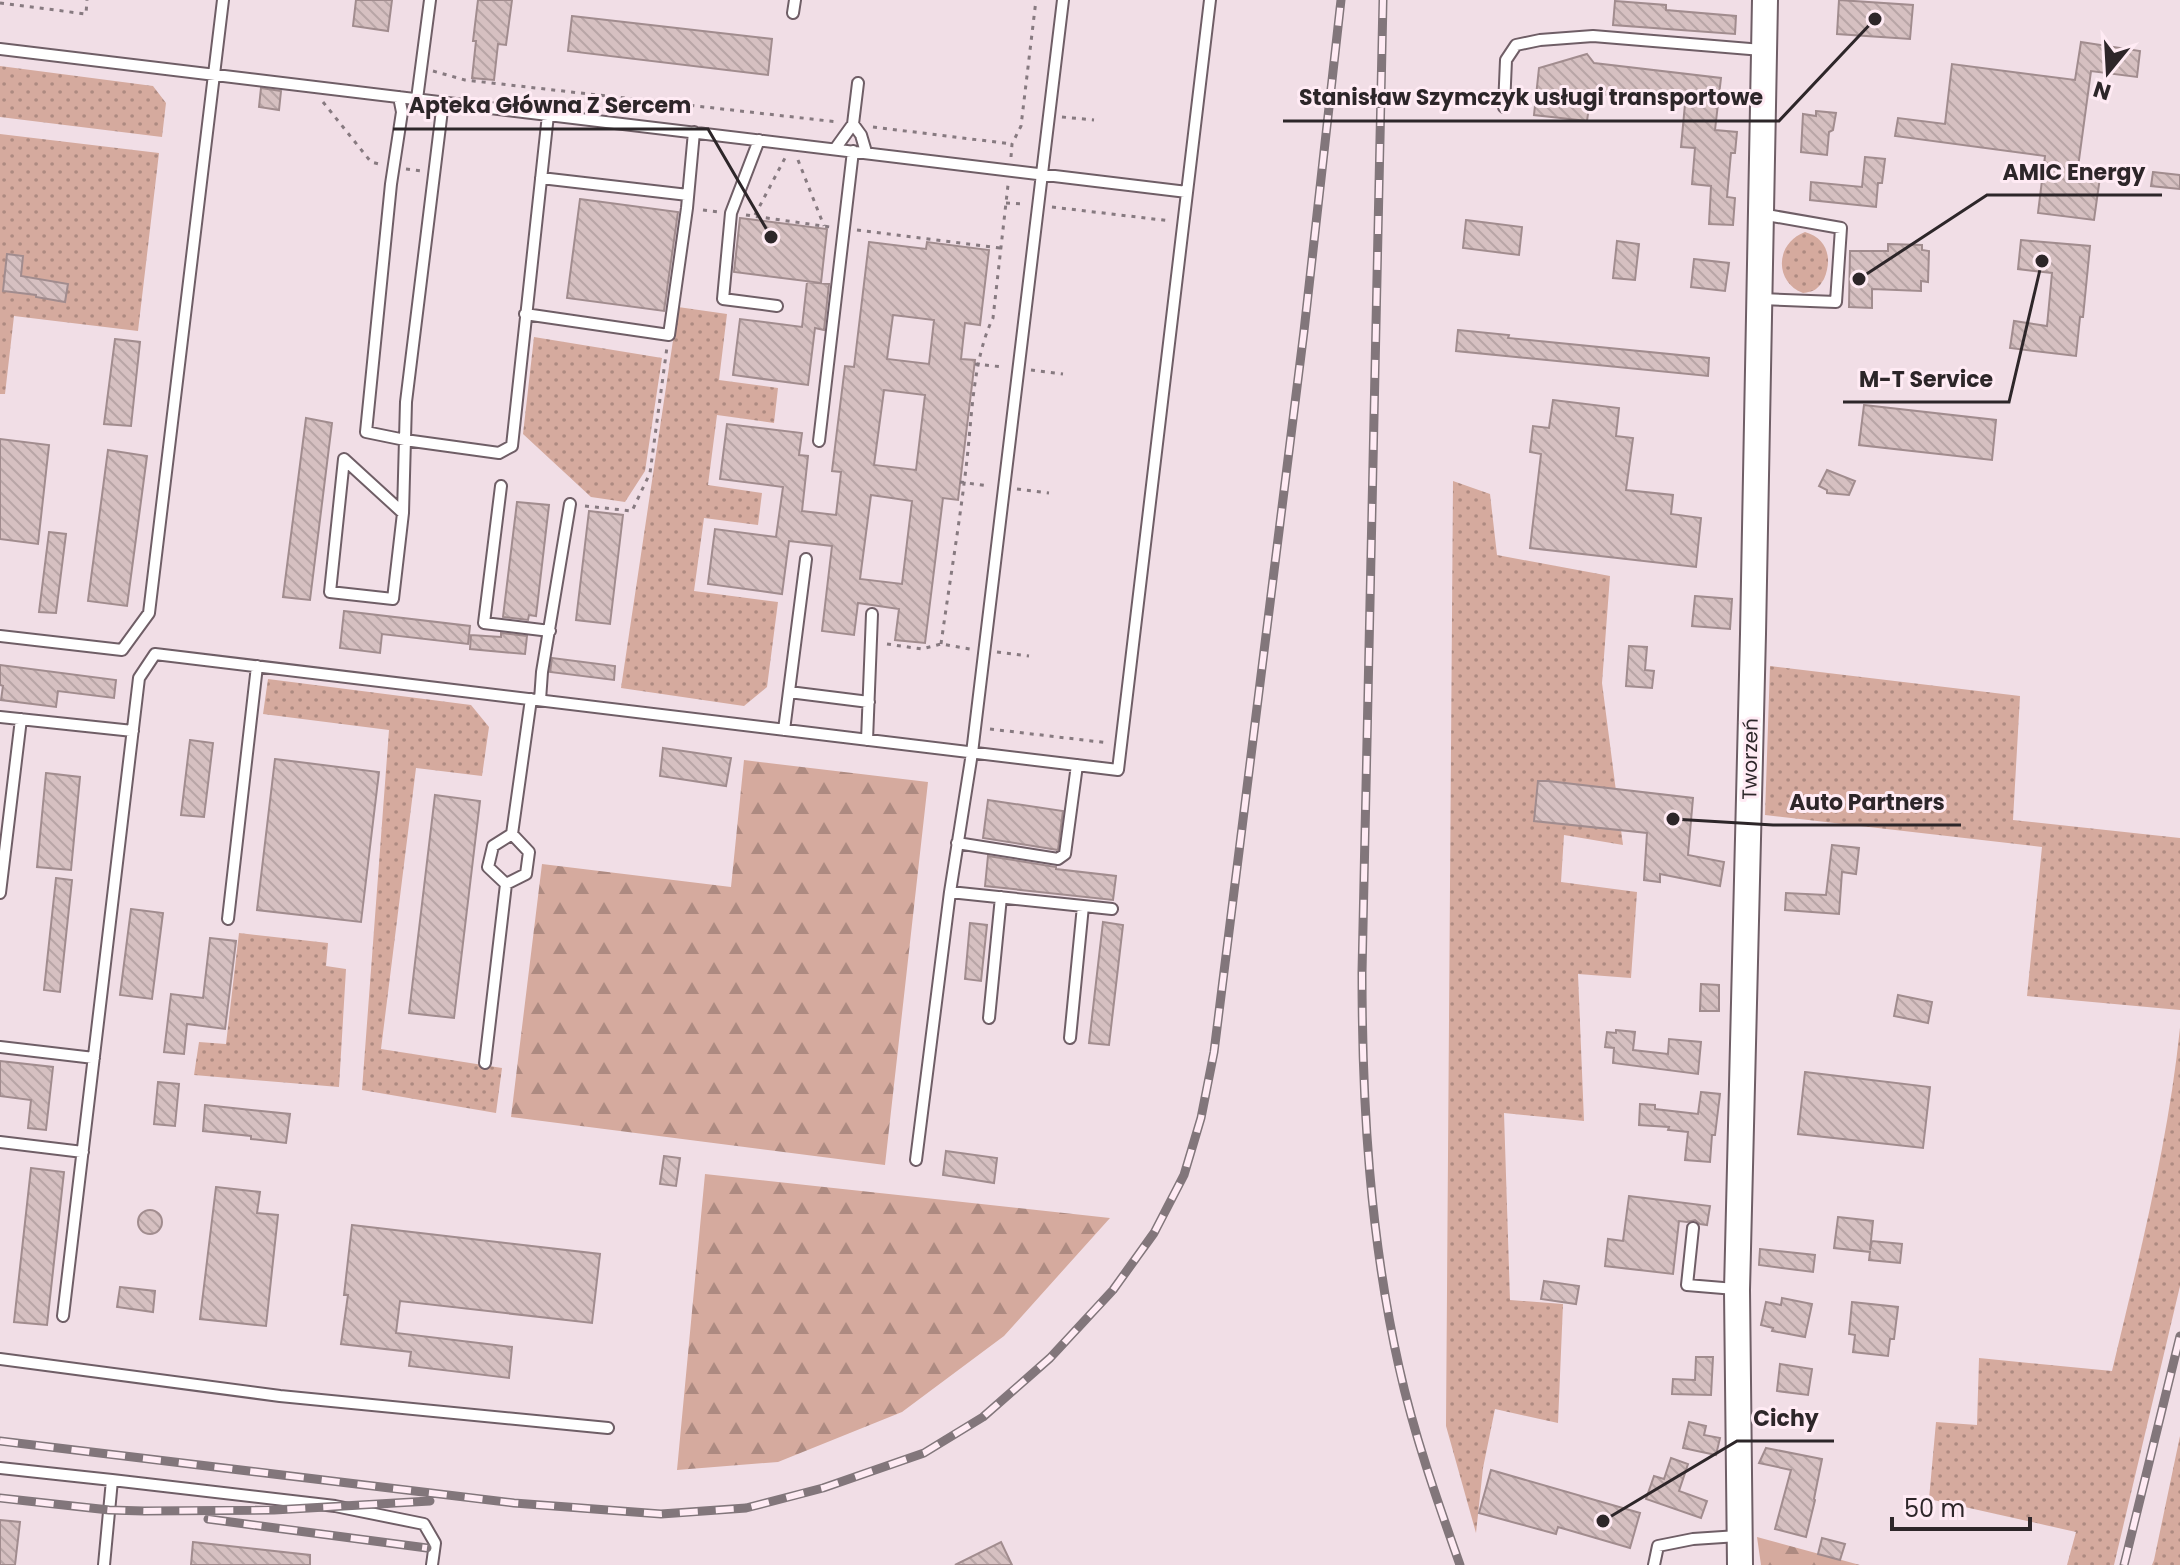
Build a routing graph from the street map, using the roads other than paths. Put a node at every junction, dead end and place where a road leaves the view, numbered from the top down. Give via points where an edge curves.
1 (223, 0) edge
2 (430, 0) edge
3 (795, 0) edge
4 (1063, 0) edge
5 (1210, 0) edge
6 (1765, 0) edge
7 (793, 13) dead end
8 (0, 49) edge
9 (1764, 50) junction
10 (214, 75) junction
11 (858, 83) dead end
12 (399, 97) junction
13 (417, 99) junction
14 (443, 102) junction
15 (1504, 107) dead end
16 (548, 115) junction
17 (853, 124) junction
18 (694, 132) junction
19 (759, 140) junction
20 (835, 149) junction
21 (853, 151) junction
22 (866, 152) junction
23 (1041, 175) junction
24 (541, 178) junction
25 (1187, 192) junction
26 (688, 195) junction
27 (1761, 214) junction
28 (1759, 299) junction
29 (777, 306) dead end
30 (525, 314) junction
31 (405, 440) junction
32 (819, 441) dead end
33 (501, 486) dead end
34 (570, 504) road end
35 (403, 513) junction
36 (806, 559) dead end
37 (872, 614) dead end
38 (550, 631) junction
39 (0, 636) edge
40 (257, 666) junction
41 (789, 692) junction
42 (535, 700) junction
43 (869, 702) junction
44 (0, 717) edge
45 (21, 719) junction
46 (784, 730) junction
47 (133, 731) junction
48 (867, 740) junction
49 (972, 753) junction
50 (1077, 765) junction
51 (512, 834) junction
52 (957, 843) junction
53 (506, 884) junction
54 (950, 892) junction
55 (0, 893) edge
56 (1001, 897) junction
57 (1083, 906) junction
58 (1112, 909) dead end
59 (228, 919) dead end
60 (989, 1018) dead end
61 (1070, 1038) dead end
62 (0, 1047) edge
63 (94, 1058) junction
64 (485, 1063) dead end
65 (0, 1142) edge
66 (83, 1152) junction
67 (916, 1160) dead end
68 (1693, 1228) dead end
69 (1737, 1290) junction
70 (63, 1316) dead end
71 (0, 1359) edge
72 (608, 1428) dead end
73 (0, 1468) edge
74 (112, 1480) junction
75 (1740, 1536) junction
76 (104, 1565) edge
77 (432, 1565) edge
78 (1654, 1565) edge
79 (1740, 1565) edge

1 - 10 lane
2 - 13 lane
3 - 7 lane
4 - 23 lane
5 - 25 lane
6 - 9 street, Tworzeń
8 - 10 lane
9 - 15 lane via 1593,36 1516,45 1506,60
9 - 27 street, Tworzeń
10 - 12 lane
10 - 39 lane via 149,613 122,650
11 - 17 lane
12 - 13 lane
12 - 31 lane via 402,112 366,432
13 - 14 lane
14 - 16 lane
14 - 31 lane
16 - 18 lane
16 - 24 lane
17 - 20 lane
17 - 22 lane
18 - 19 lane
18 - 26 lane
19 - 20 lane
19 - 29 lane via 731,213 723,299
20 - 21 lane
21 - 22 lane
21 - 32 lane
22 - 23 lane
23 - 25 lane
23 - 49 lane
24 - 26 lane
24 - 30 lane
25 - 50 lane via 1118,770
26 - 30 lane via 669,335
27 - 28 street, Tworzeń
27 - 28 lane via 1841,228 1836,302
28 - 69 street, Tworzeń
30 - 31 lane via 512,446 499,453
31 - 35 lane
33 - 38 lane via 484,623
34 - 38 lane
35 - 35 lane via 393,599 330,592 344,459
36 - 41 lane
37 - 43 lane
38 - 42 lane
40 - 42 lane
40 - 47 lane via 155,654 139,678
40 - 59 lane
41 - 43 lane
41 - 46 lane
42 - 46 lane
42 - 51 lane
43 - 48 lane
44 - 45 lane
45 - 47 lane
45 - 55 lane
46 - 48 lane
47 - 63 lane
48 - 49 lane
49 - 50 lane
49 - 52 lane
50 - 52 lane via 1065,854 1058,859
51 - 53 lane via 493,846 488,867
51 - 53 lane via 529,852 526,874
52 - 54 lane
53 - 64 lane
54 - 56 lane
54 - 67 lane
56 - 57 lane
56 - 60 lane
57 - 58 lane
57 - 61 lane
62 - 63 lane
63 - 66 lane
65 - 66 lane
66 - 70 lane
68 - 69 lane via 1687,1285
69 - 75 street, Tworzeń
71 - 72 lane via 280,1396
73 - 74 lane
74 - 76 lane
74 - 77 lane via 335,1506 424,1524 435,1543
75 - 78 lane via 1658,1546
75 - 79 street, Tworzeń

